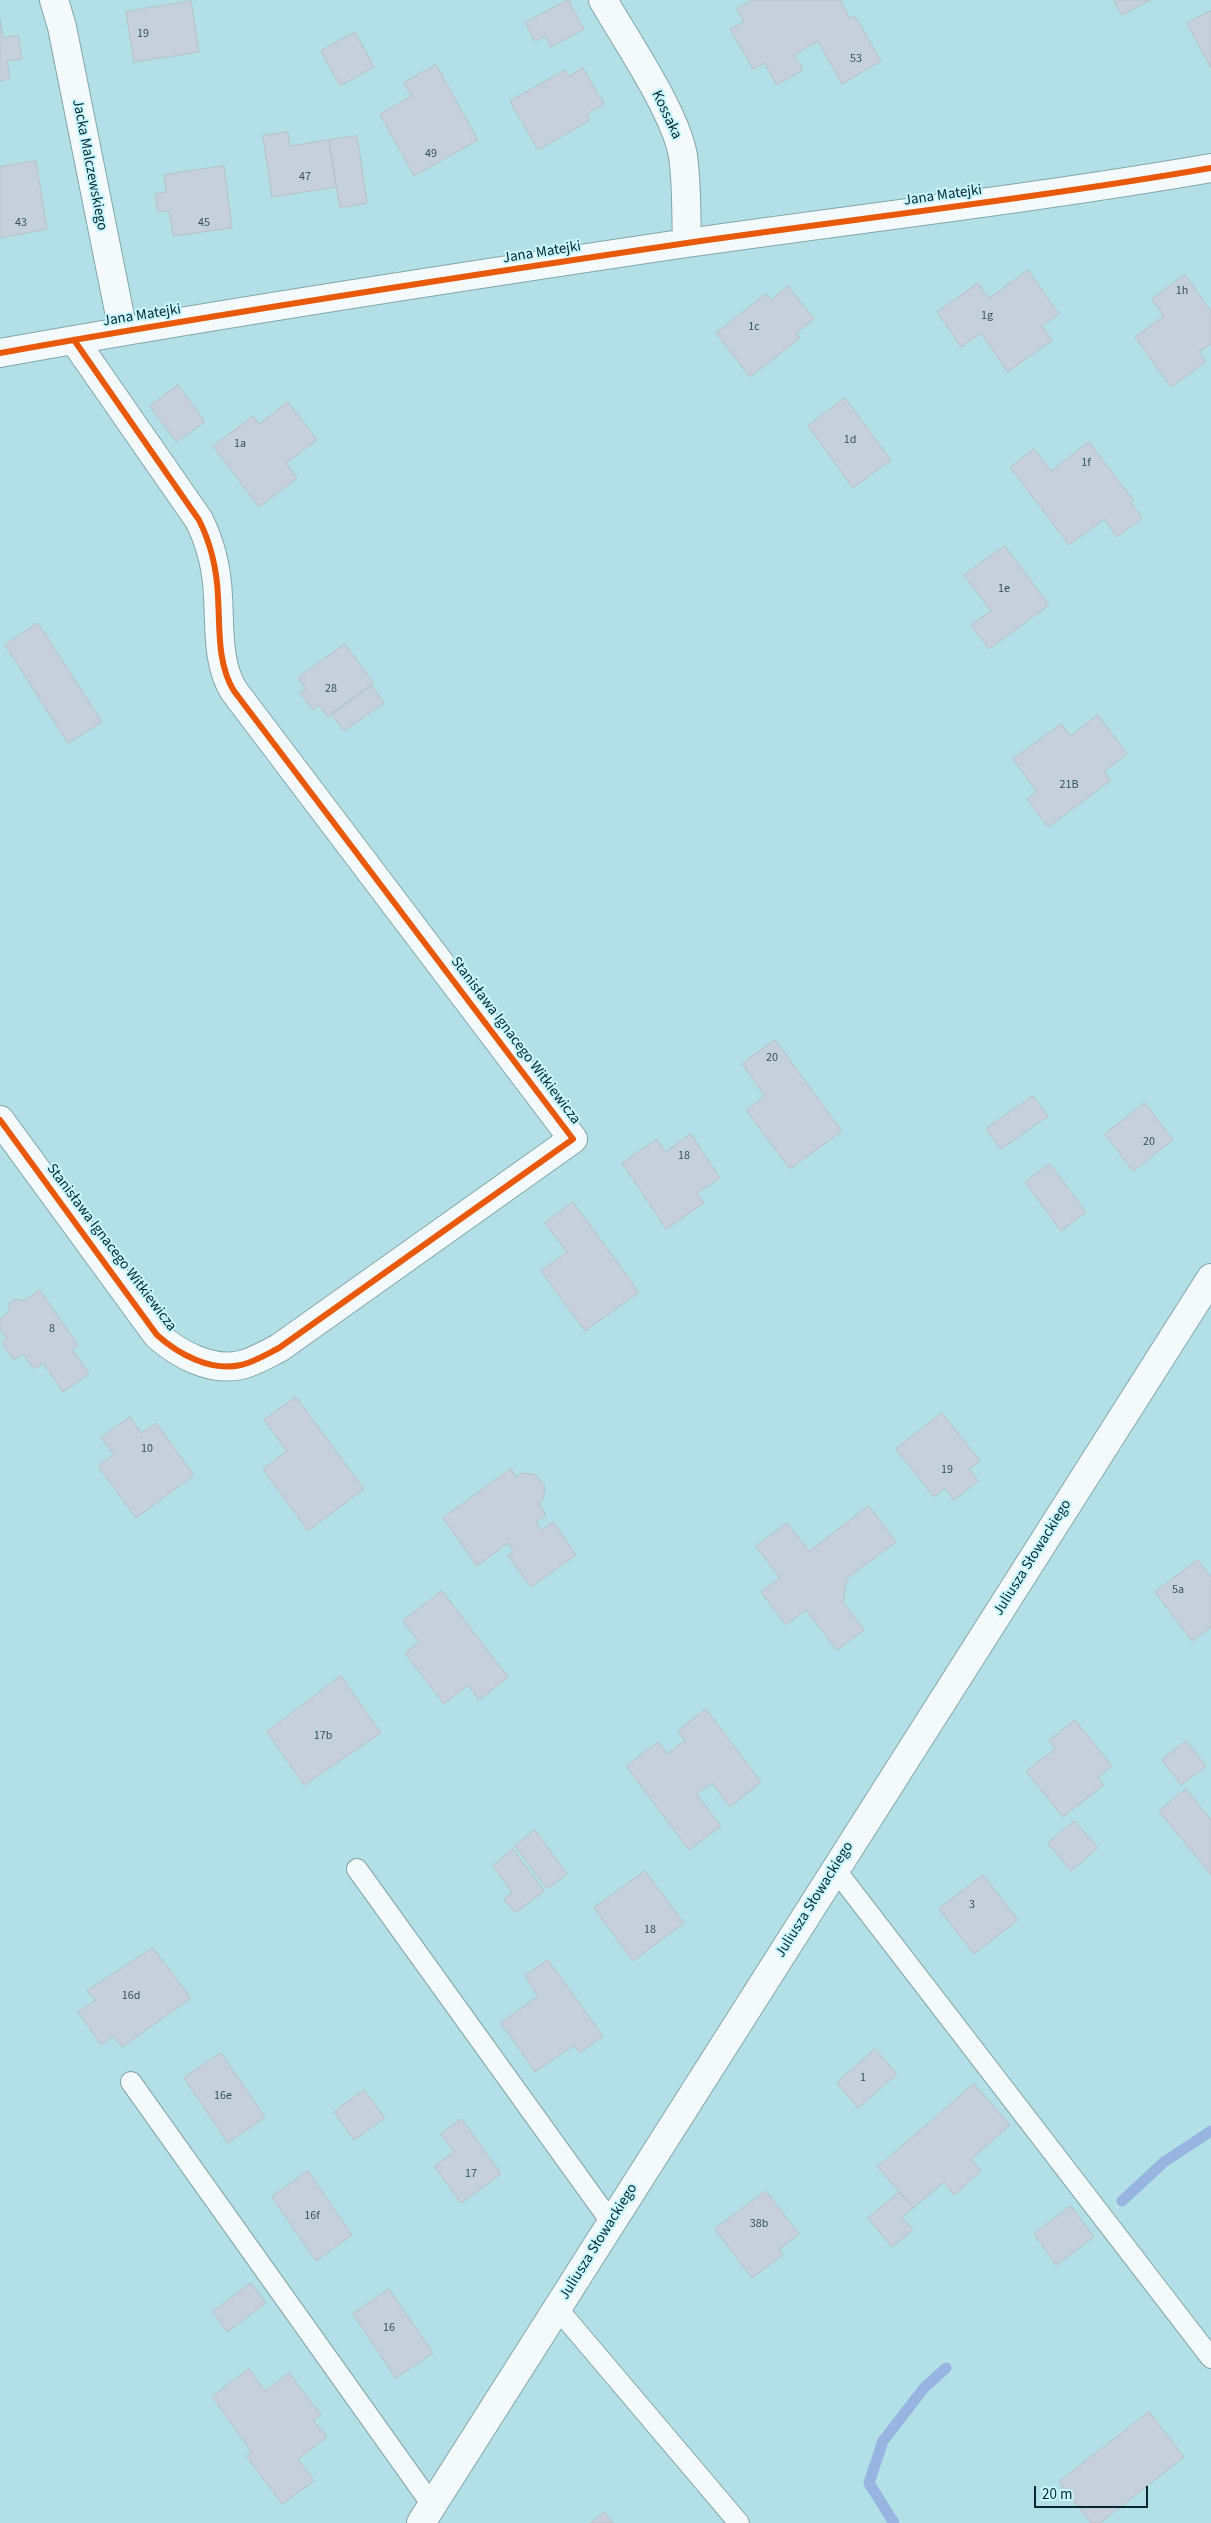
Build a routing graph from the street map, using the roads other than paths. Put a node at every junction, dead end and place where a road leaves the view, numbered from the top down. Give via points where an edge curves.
1 (54, 0) edge
2 (603, 0) edge
3 (1211, 168) edge
4 (687, 243) junction
5 (123, 331) junction
6 (74, 340) junction
7 (0, 353) edge
8 (0, 1120) edge
9 (1211, 1278) edge
10 (357, 1869) dead end
11 (835, 1869) junction
12 (131, 2082) dead end
13 (611, 2222) junction
14 (557, 2308) junction
15 (1211, 2358) edge
16 (426, 2514) edge
17 (739, 2523) edge

1 - 5 street, Jacka Malczewskiego
2 - 4 street, Kossaka via 656,92 678,140 683,155
3 - 4 street, Jana Matejki via 1089,189
4 - 5 street, Jana Matejki
5 - 6 street, Jana Matejki
6 - 7 street, Jana Matejki
6 - 8 street, Stanisława Ignacego Witkiewicza via 199,520 209,541 218,596 221,651 225,673 234,691 573,1139 279,1348 251,1362 228,1367 199,1361 173,1348 157,1335
9 - 11 street, Juliusza Słowackiego
10 - 13 lane
11 - 13 street, Juliusza Słowackiego
11 - 15 lane
12 - 16 lane
13 - 14 street, Juliusza Słowackiego
14 - 16 street, Juliusza Słowackiego
14 - 17 lane

